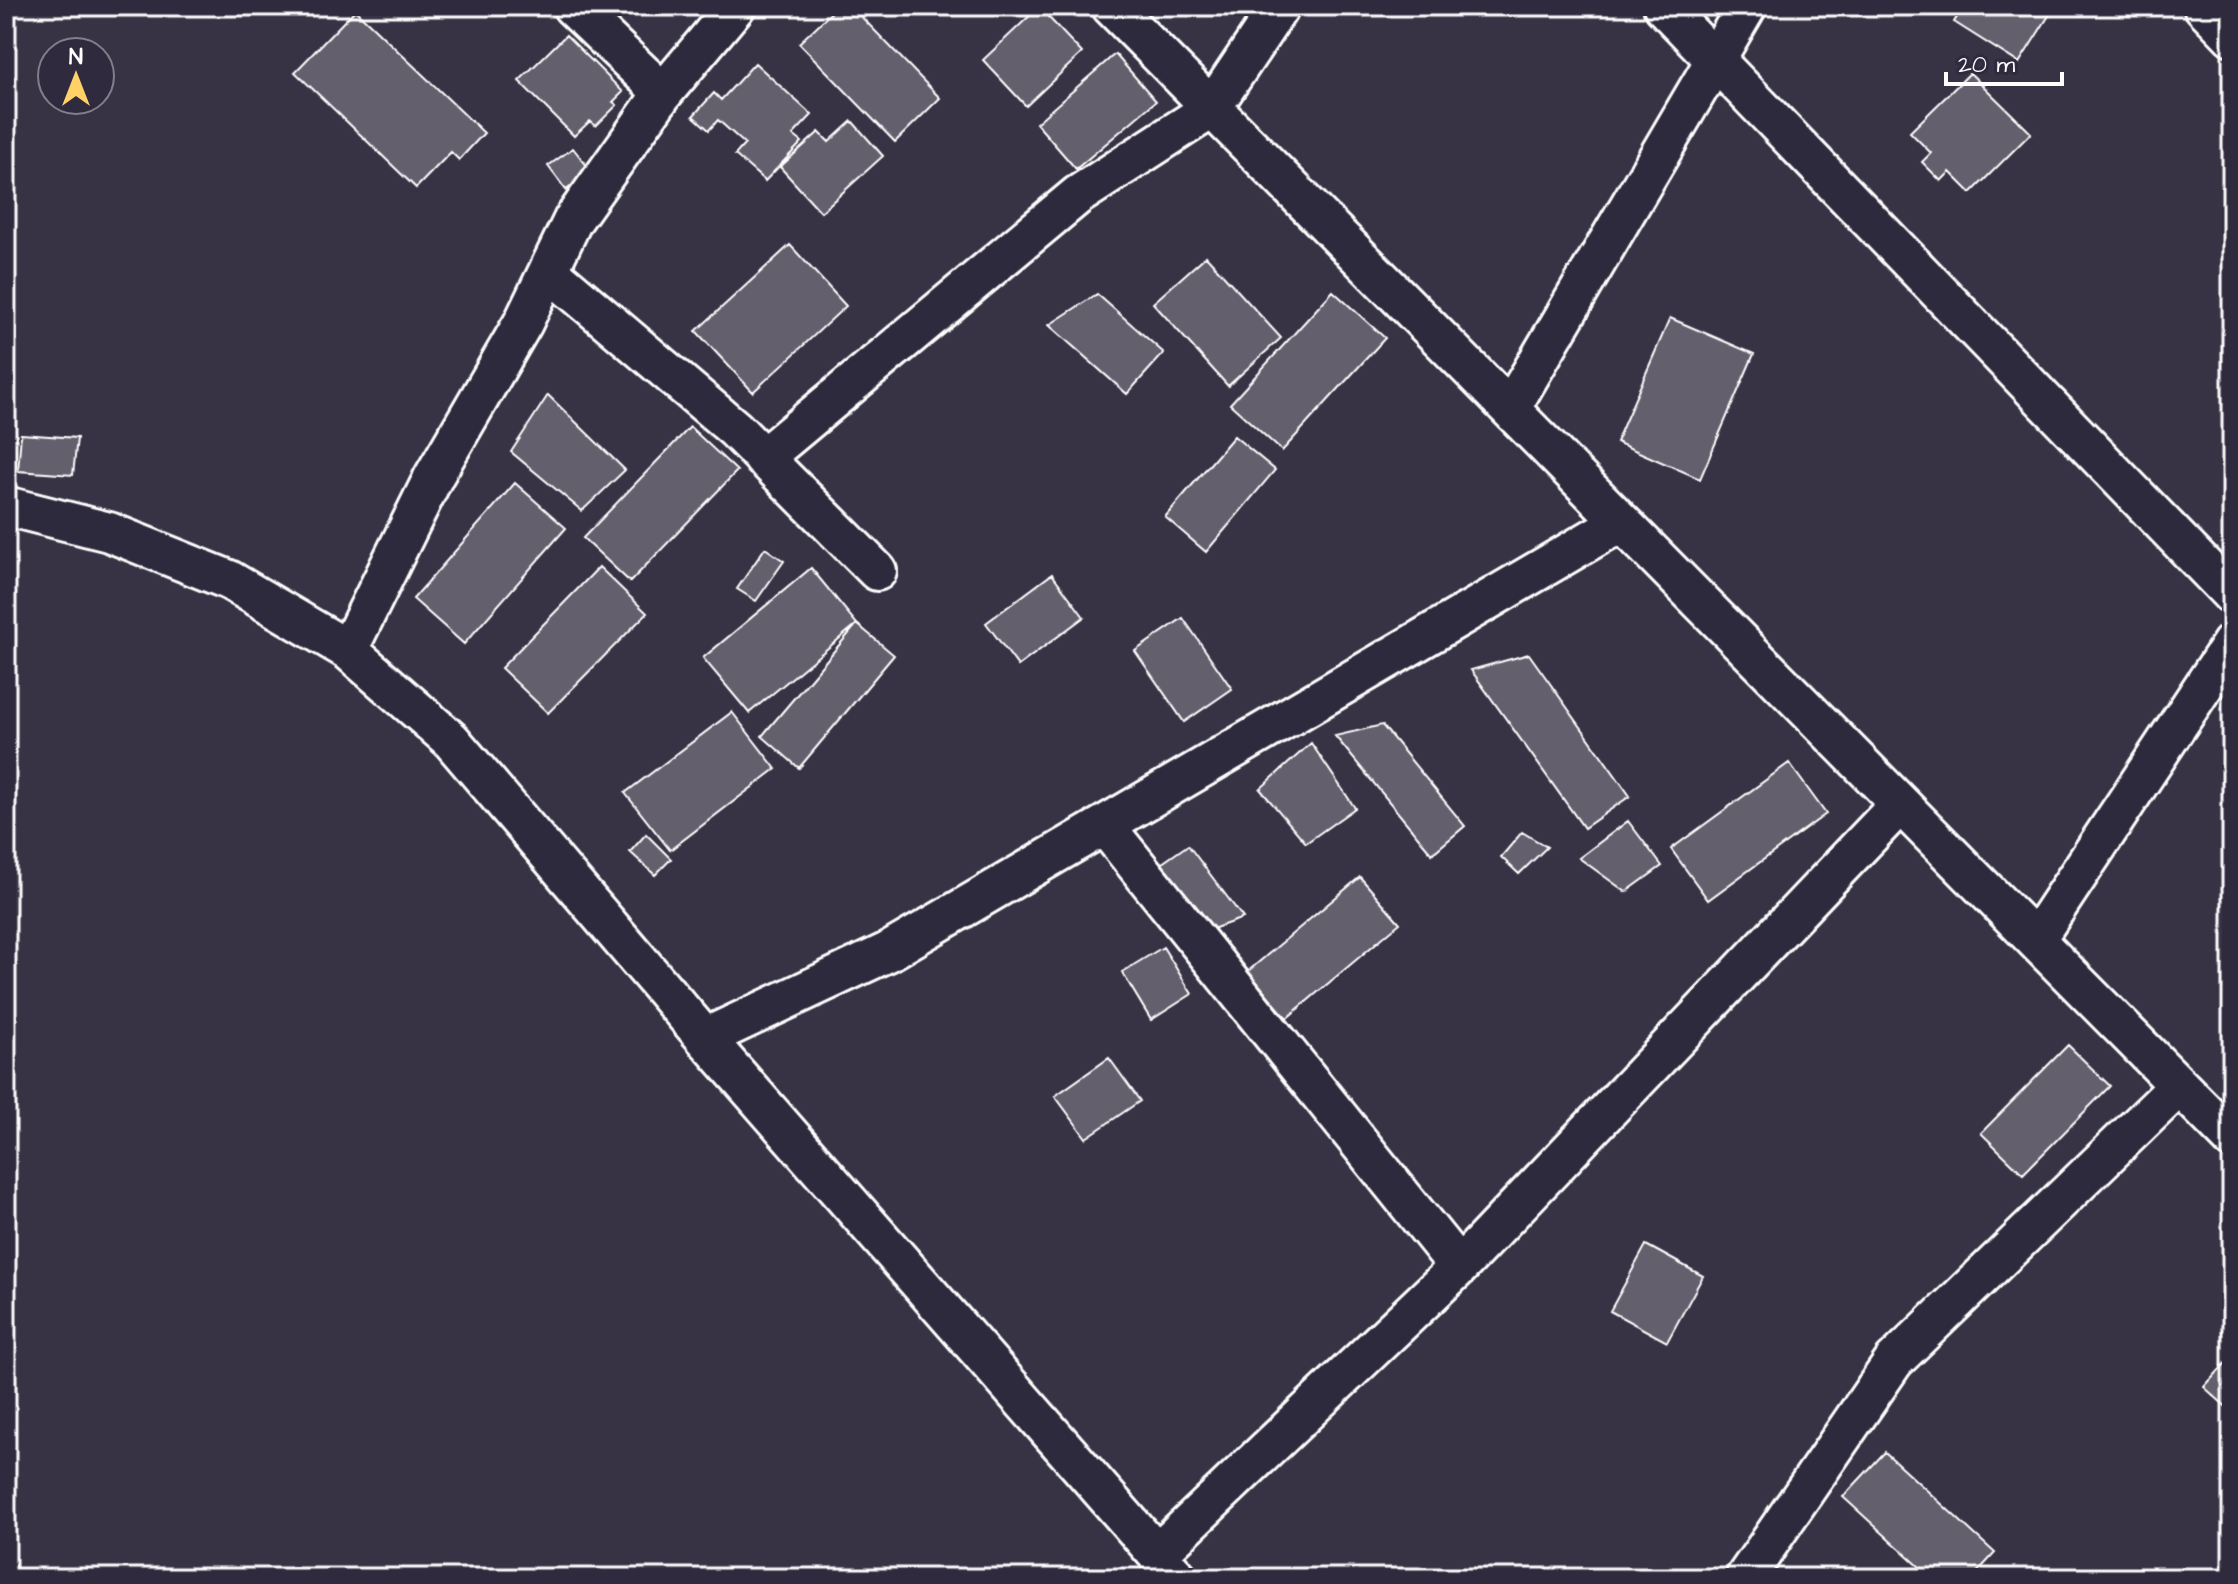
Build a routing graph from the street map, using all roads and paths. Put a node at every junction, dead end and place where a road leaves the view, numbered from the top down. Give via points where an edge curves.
1 (572, 6) edge
2 (736, 6) edge
3 (1111, 6) edge
4 (1280, 6) edge
5 (1663, 6) edge
6 (1747, 6) edge
7 (2203, 6) edge
8 (2232, 36) edge
9 (1716, 64) junction
10 (663, 93) junction
11 (1211, 109) junction
12 (549, 271) junction
13 (1510, 409) junction
14 (763, 458) junction
15 (6, 506) edge
16 (1621, 522) junction
17 (877, 571) dead end
18 (2232, 595) edge
19 (2232, 643) edge
20 (348, 650) junction
21 (1900, 804) junction
22 (1105, 826) junction
23 (2035, 940) junction
24 (705, 1038) junction
25 (2179, 1086) junction
26 (2232, 1139) edge
27 (1459, 1267) junction
28 (1168, 1566) edge
29 (1745, 1578) edge

1 - 10 street
2 - 10 street
3 - 11 street
4 - 11 street
5 - 9 street
6 - 9 street
7 - 8 street
9 - 13 street
9 - 18 street
10 - 12 street via 573,220
11 - 13 street
11 - 14 street via 1078,195
12 - 14 street
12 - 20 street via 434,476
13 - 16 street
14 - 17 street
15 - 20 street via 109,532 229,580
16 - 21 street
16 - 22 street
19 - 23 street
20 - 24 street via 451,740
21 - 23 street
21 - 27 street
22 - 24 street via 888,952
22 - 27 street
23 - 25 street
24 - 28 street
25 - 26 street
25 - 29 street via 1894,1361
27 - 28 street

